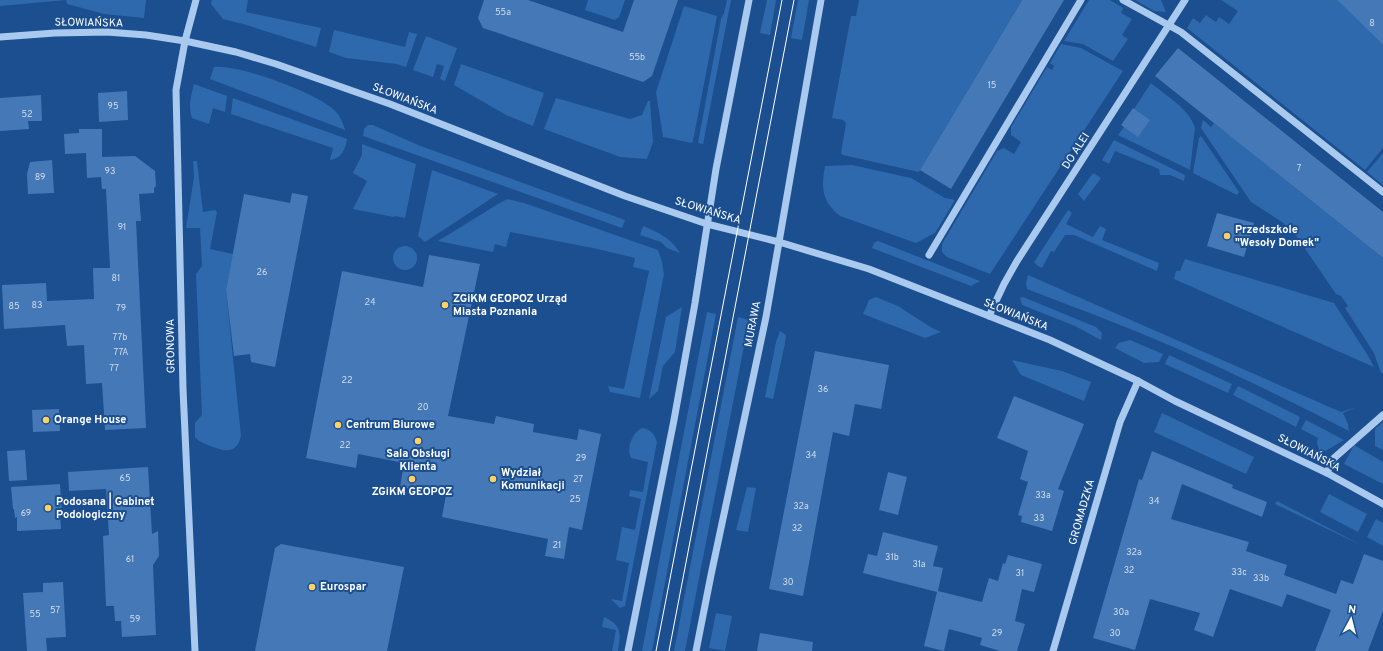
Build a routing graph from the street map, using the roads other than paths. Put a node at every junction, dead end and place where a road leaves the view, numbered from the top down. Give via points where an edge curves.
1 (196, 0) edge
2 (749, 0) edge
3 (821, 0) edge
4 (1081, 0) edge
5 (1123, 0) edge
6 (1186, 0) edge
7 (1169, 25) junction
8 (0, 37) edge
9 (185, 41) junction
10 (1383, 192) edge
11 (707, 224) junction
12 (778, 242) junction
13 (929, 256) dead end
14 (989, 316) junction
15 (1138, 381) junction
16 (1383, 415) edge
17 (1327, 473) junction
18 (1383, 504) edge
19 (195, 651) edge
20 (628, 651) edge
21 (696, 651) edge
22 (1053, 651) edge

1 - 9 street, GRONOWA
2 - 11 street
3 - 12 street, MURAWA
4 - 13 street
5 - 7 street
6 - 7 street, DO ALEI
7 - 10 street
7 - 14 street, DO ALEI via 1017,261
8 - 9 street, SŁOWIAŃSKA via 107,32
9 - 11 street, SŁOWIAŃSKA via 236,52 317,79 408,111 625,196
9 - 19 street, GRONOWA via 176,90 176,115 183,389
11 - 12 street, SŁOWIAŃSKA
11 - 20 street via 674,420
12 - 14 street, SŁOWIAŃSKA via 869,269
12 - 21 street, MURAWA via 764,324
14 - 15 street, SŁOWIAŃSKA via 1050,340
15 - 17 street, SŁOWIAŃSKA
15 - 22 street, GROMADZKA via 1120,422
16 - 17 street via 1334,458
17 - 18 street, SŁOWIAŃSKA

